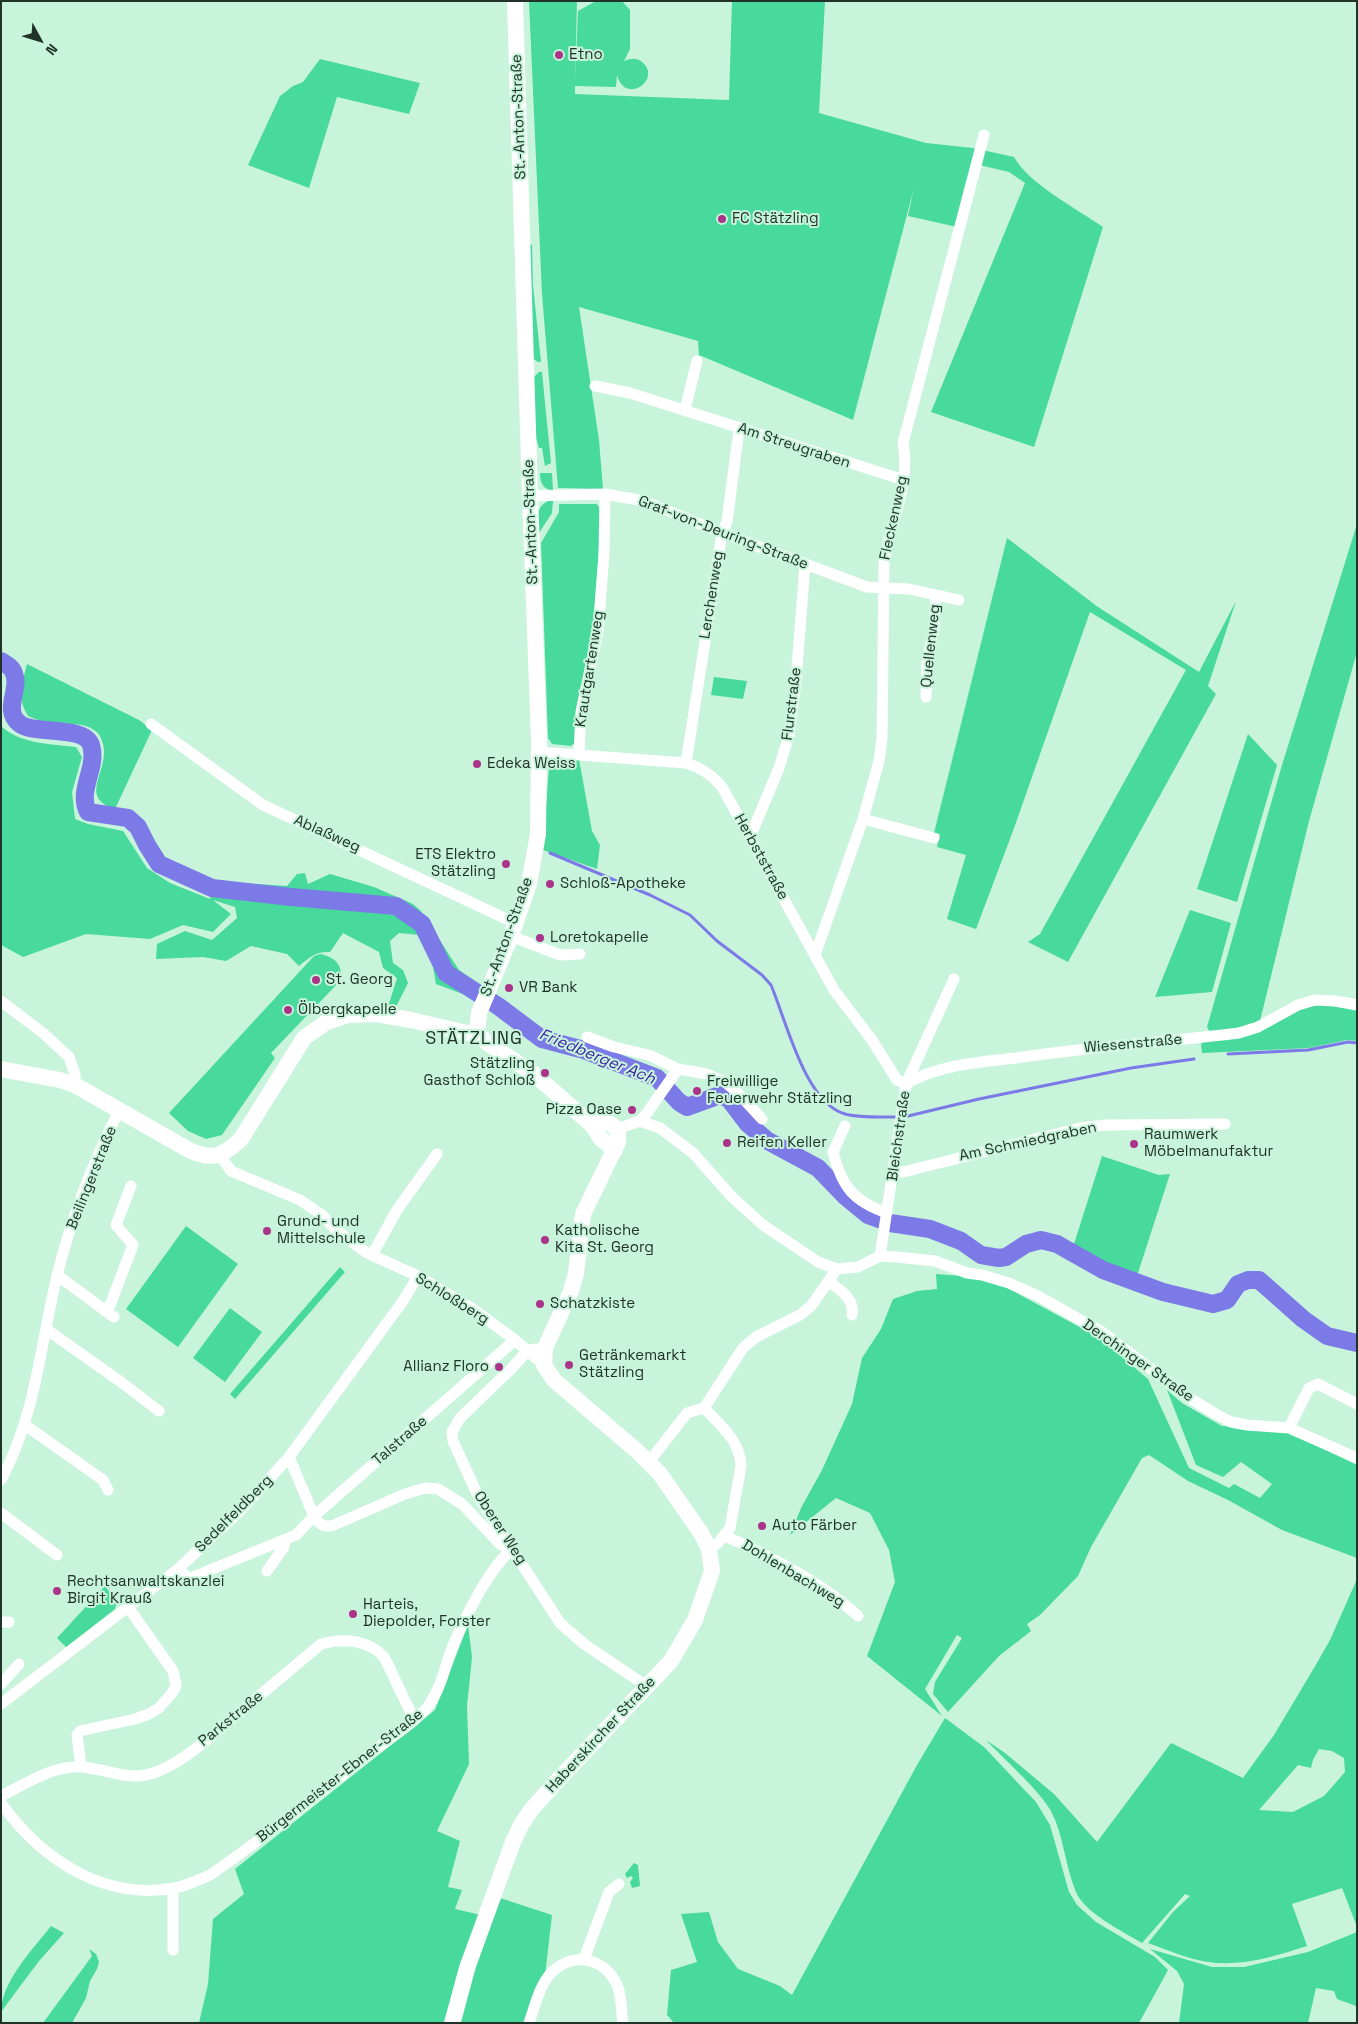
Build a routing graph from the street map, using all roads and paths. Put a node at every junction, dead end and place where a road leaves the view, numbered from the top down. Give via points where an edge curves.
1 (515, 1) edge
2 (984, 135) dead end
3 (697, 361) dead end
4 (595, 386) dead end
5 (685, 410) junction
6 (739, 429) junction
7 (904, 480) junction
8 (605, 494) junction
9 (530, 496) junction
10 (722, 533) junction
11 (805, 564) junction
12 (883, 587) junction
13 (936, 595) junction
14 (959, 600) dead end
15 (926, 697) dead end
16 (151, 724) dead end
17 (539, 752) junction
18 (579, 754) junction
19 (686, 763) junction
20 (863, 819) junction
21 (750, 837) junction
22 (934, 838) dead end
23 (513, 929) junction
24 (580, 954) dead end
25 (815, 955) junction
26 (954, 979) dead end
27 (1, 1001) edge
28 (1357, 1005) edge
29 (477, 1032) junction
30 (587, 1037) dead end
31 (678, 1069) junction
32 (1, 1070) edge
33 (906, 1084) junction
34 (75, 1085) junction
35 (120, 1110) junction
36 (762, 1119) dead end
37 (640, 1121) junction
38 (1225, 1124) dead end
39 (593, 1126) junction
40 (845, 1126) dead end
41 (617, 1130) junction
42 (615, 1150) junction
43 (219, 1154) junction
44 (437, 1154) dead end
45 (894, 1172) junction
46 (131, 1186) dead end
47 (887, 1214) junction
48 (372, 1255) junction
49 (880, 1256) junction
50 (837, 1269) junction
51 (57, 1275) junction
52 (418, 1276) junction
53 (830, 1282) junction
54 (852, 1315) dead end
55 (46, 1329) junction
56 (515, 1340) junction
57 (546, 1348) junction
58 (528, 1350) junction
59 (544, 1365) junction
60 (1357, 1404) edge
61 (704, 1408) junction
62 (159, 1411) dead end
63 (25, 1425) junction
64 (1289, 1428) junction
65 (289, 1457) junction
66 (1357, 1458) edge
67 (649, 1462) junction
68 (1, 1480) edge
69 (108, 1490) dead end
70 (1, 1513) edge
71 (314, 1516) junction
72 (725, 1536) junction
73 (285, 1540) junction
74 (513, 1548) junction
75 (709, 1549) junction
76 (57, 1555) dead end
77 (178, 1569) junction
78 (268, 1571) dead end
79 (128, 1607) junction
80 (858, 1616) dead end
81 (18, 1664) dead end
82 (1, 1684) edge
83 (648, 1687) junction
84 (1, 1704) edge
85 (414, 1719) junction
86 (81, 1767) junction
87 (1, 1796) edge
88 (1, 1803) edge
89 (619, 1884) dead end
90 (173, 1888) junction
91 (173, 1950) dead end
92 (584, 1959) junction
93 (452, 2023) edge
94 (529, 2023) edge
95 (623, 2023) edge

1 - 9 street, St.-Anton-Straße
2 - 7 street, Fleckenweg via 903,443 906,457
3 - 5 street
4 - 5 street, Am Streugraben
5 - 6 street, Am Streugraben
6 - 7 street, Am Streugraben
6 - 10 street, Lerchenweg via 727,522
7 - 12 street, Fleckenweg via 886,546
8 - 9 street, Graf-von-Deuring-Straße
8 - 10 street, Graf-von-Deuring-Straße via 644,501
8 - 18 street, Krautgartenweg via 598,631 581,712
9 - 17 street, St.-Anton-Straße
10 - 11 street, Graf-von-Deuring-Straße
10 - 19 street, Lerchenweg
11 - 12 street, Graf-von-Deuring-Straße via 867,587
11 - 21 street, Flurstraße via 789,735
12 - 13 street, Quellenweg
12 - 20 street, Fleckenweg via 882,738 877,773
13 - 14 street, Quellenweg
13 - 15 street, Quellenweg via 934,629 927,661
16 - 23 street, Ablaßweg via 263,805
17 - 18 street, Herbststraße
17 - 23 street, St.-Anton-Straße via 538,834 529,884
18 - 19 street, Herbststraße
19 - 21 street, Herbststraße via 708,772 722,787
20 - 22 street
20 - 25 street, Fleckenweg
21 - 25 street, Herbststraße
23 - 24 street, Ablaßweg via 560,955
23 - 29 street, St.-Anton-Straße via 486,998
25 - 33 street, Herbststraße via 834,990 897,1080
26 - 33 street, Bleichstraße
27 - 34 street via 43,1033 68,1058 75,1074
28 - 33 street, Wiesenstraße via 1315,1000 1239,1033 1075,1049 983,1062 921,1075
29 - 39 street via 486,1042 534,1074
29 - 43 street via 467,1033 376,1014 348,1016 325,1023 304,1038 241,1139
30 - 31 street via 649,1055
31 - 36 street via 707,1074 725,1082
31 - 37 street
32 - 34 street
33 - 45 street, Bleichstraße
34 - 35 street
35 - 43 street via 203,1156
35 - 51 street, Beilingerstraße via 73,1217
37 - 41 street
37 - 50 street via 660,1128 693,1153 732,1197 763,1225 818,1262
38 - 45 street, Am Schmiedgraben via 1080,1128
39 - 41 street via 601,1121 612,1124
39 - 42 street via 601,1139
40 - 47 street via 833,1152 842,1180 862,1202
41 - 42 street via 619,1136
42 - 57 street via 584,1214 574,1282
43 - 48 street, Schloßberg via 231,1172 300,1200
44 - 48 street via 397,1210
45 - 47 street, Bleichstraße
46 - 51 street via 116,1225 134,1245 109,1314
47 - 49 street, Bleichstraße
48 - 52 street, Schloßberg
49 - 50 street via 858,1267
49 - 64 street, Derchinger Straße via 935,1261 967,1273 1009,1282 1102,1332 1188,1397 1231,1422
50 - 53 street
51 - 55 street, Beilingerstraße
52 - 56 street, Schloßberg via 473,1309
52 - 65 street, Sedelfeldberg via 404,1301
53 - 54 street via 851,1301
53 - 61 street via 800,1315 756,1337 743,1348
55 - 62 street
55 - 63 street, Beilingerstraße
56 - 58 street, Schloßberg
56 - 71 street, Talstraße
57 - 58 street
57 - 59 street
58 - 59 street, Schloßberg
58 - 74 street, Oberer Weg via 460,1418 452,1432 479,1498
59 - 67 street, Haberskircher Straße via 554,1380
60 - 64 street via 1318,1384 1308,1388
61 - 67 street via 687,1413
61 - 72 street via 730,1435 741,1456 742,1469 735,1505
63 - 68 street, Beilingerstraße
63 - 69 street via 104,1480
64 - 66 street, Derchinger Straße
65 - 71 street
65 - 77 street, Sedelfeldberg via 239,1512
67 - 75 street, Haberskircher Straße via 687,1512
70 - 76 street
71 - 73 street, Talstraße via 296,1535
71 - 74 street via 319,1524 334,1526 415,1490 438,1489 462,1504 501,1545
72 - 75 street
72 - 80 street, Dohlenbachweg via 779,1563 836,1598
73 - 77 street, Talstraße via 189,1578
73 - 78 street, Talstraße
74 - 83 street, Oberer Weg via 560,1623
74 - 85 street, Bürgermeister-Ebner-Straße via 501,1558 483,1586 453,1646 429,1705
75 - 83 street, Haberskircher Straße via 712,1571 695,1620 671,1662
77 - 79 street, Sedelfeldberg
79 - 84 street, Sedelfeldberg
79 - 86 street via 173,1671 176,1685 168,1700 149,1714 80,1731 77,1736
81 - 82 street
83 - 93 street, Haberskircher Straße via 570,1767 521,1825 470,1960
85 - 86 street, Parkstraße via 384,1657 364,1644 335,1640 321,1644 214,1733 164,1769 138,1776
85 - 90 street, Bürgermeister-Ebner-Straße via 230,1861 191,1884
86 - 87 street, Parkstraße via 56,1770
88 - 90 street, Bürgermeister-Ebner-Straße via 36,1843 56,1861 75,1872 125,1888
89 - 92 street via 609,1892
90 - 91 street
92 - 94 street via 565,1962 553,1971 544,1984
92 - 95 street via 605,1968 618,1986

